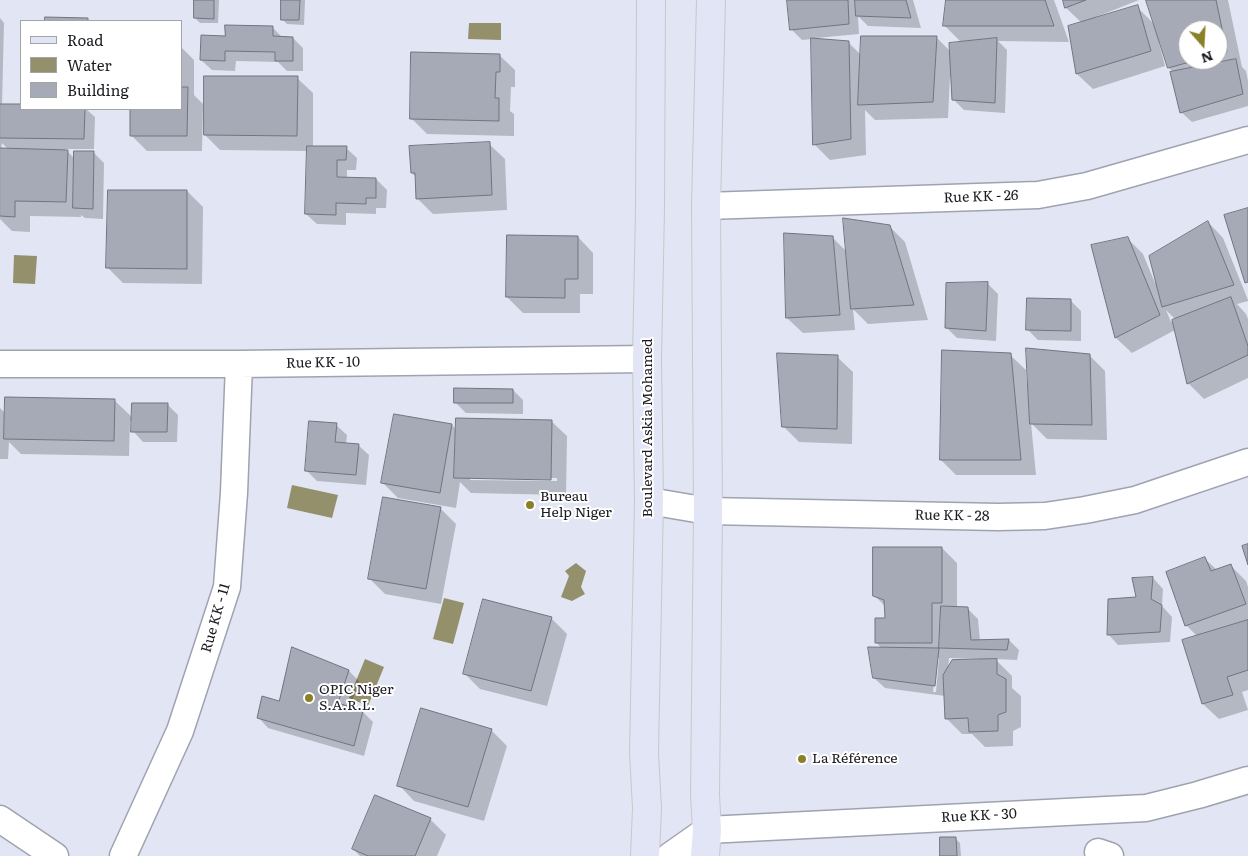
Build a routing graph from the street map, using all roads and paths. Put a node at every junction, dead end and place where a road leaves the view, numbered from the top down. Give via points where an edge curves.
1 (651, 0) edge
2 (711, 0) edge
3 (1248, 140) edge
4 (706, 206) junction
5 (647, 359) junction
6 (0, 364) edge
7 (239, 364) junction
8 (1248, 462) edge
9 (649, 501) junction
10 (708, 511) junction
11 (1248, 780) edge
12 (0, 819) edge
13 (706, 843) edge
14 (55, 856) edge
15 (123, 856) edge
16 (646, 856) edge
17 (670, 856) edge
18 (1100, 856) edge
19 (1110, 856) edge

1 - 5 main road, Boulevard Askia Mohamed
2 - 4 main road
3 - 4 street, Rue KK - 26 via 1087,186 1038,195
4 - 10 main road
5 - 7 street, Rue KK - 10
5 - 9 main road, Boulevard Askia Mohamed
6 - 7 street, Rue KK - 10
7 - 15 street, Rue KK - 11 via 227,587 180,731
8 - 10 street, Rue KK - 28 via 1135,500 1045,516
9 - 10 street, Rue KK - 28
9 - 16 main road, Boulevard Askia Mohamed via 644,753
10 - 13 main road
11 - 13 street, Rue KK - 30 via 1146,808
12 - 14 street
13 - 17 street
18 - 19 street via 1098,852

